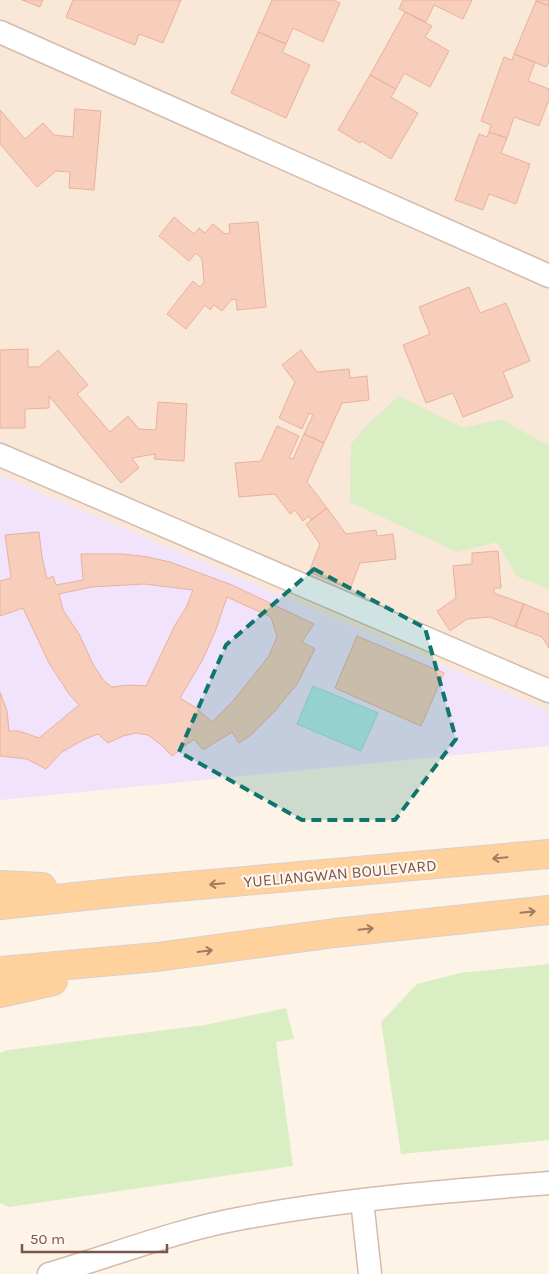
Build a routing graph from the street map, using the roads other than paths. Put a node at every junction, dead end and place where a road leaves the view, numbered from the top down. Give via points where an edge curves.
1 (0, 32) edge
2 (549, 276) edge
3 (0, 455) edge
4 (549, 691) edge
5 (549, 854) edge
6 (0, 885) edge
7 (131, 891) junction
8 (0, 905) edge
9 (549, 910) edge
10 (157, 957) junction
11 (0, 971) edge
12 (0, 993) edge
13 (549, 1183) edge
14 (362, 1200) junction
15 (49, 1274) edge
16 (370, 1274) edge

1 - 2 street
3 - 4 street
5 -> 7 main road, YUELIANGWAN BOULEVARD
6 - 7 main road
7 - 8 main road
10 -> 9 main road via 335,933
10 - 11 main road
10 - 12 main road
13 - 14 street
14 - 15 street via 215,1224
14 - 16 street

